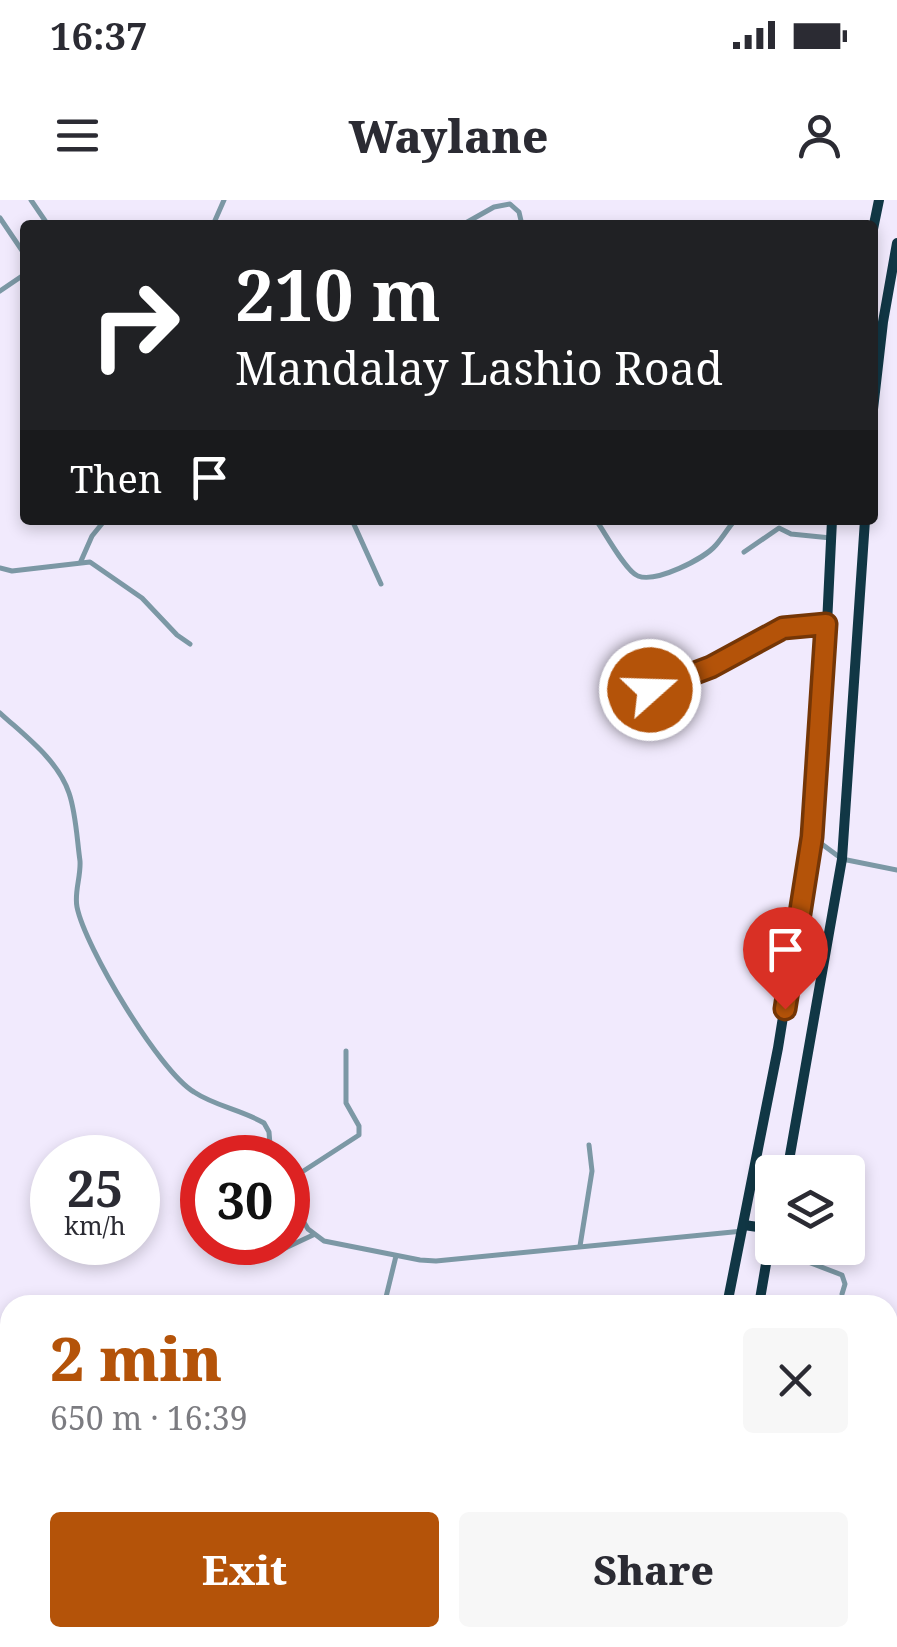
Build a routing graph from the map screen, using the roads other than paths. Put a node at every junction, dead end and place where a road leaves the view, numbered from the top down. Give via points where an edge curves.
1 (0, 218) edge
2 (471, 220) edge
3 (521, 220) edge
4 (897, 243) edge
5 (20, 248) edge
6 (878, 366) edge
7 (100, 525) edge
8 (354, 525) edge
9 (599, 525) edge
10 (731, 525) edge
11 (832, 525) edge
12 (865, 525) edge
13 (831, 538) junction
14 (744, 552) dead end
15 (81, 561) junction
16 (0, 568) edge
17 (381, 584) dead end
18 (826, 624) junction
19 (190, 644) dead end
20 (623, 661) dead end
21 (0, 713) edge
22 (812, 837) junction
23 (842, 859) junction
24 (897, 870) edge
25 (346, 1051) dead end
26 (269, 1135) edge
27 (589, 1145) dead end
28 (790, 1155) edge
29 (310, 1167) edge
30 (744, 1228) junction
31 (755, 1228) edge
32 (310, 1230) edge
33 (313, 1235) junction
34 (310, 1236) edge
35 (580, 1246) junction
36 (396, 1256) junction
37 (766, 1265) edge
38 (818, 1265) edge
39 (842, 1294) dead end
40 (387, 1295) edge
41 (729, 1295) edge
42 (761, 1295) edge

1 - 5 street
2 - 3 street via 510,204
4 - 6 highway
7 - 15 street
8 - 17 street
9 - 10 street via 631,571 644,577 708,552
11 - 13 highway
12 - 23 highway
13 - 14 street via 779,528
13 - 18 highway
15 - 16 street
15 - 19 street via 104,569
18 - 20 street via 783,628 637,696
18 - 22 highway
21 - 26 street via 38,748 68,791 80,865 77,908 102,968 180,1082 264,1123
22 - 23 street
22 - 30 highway
23 - 24 street
23 - 28 highway
25 - 29 street via 346,1103 359,1135
27 - 35 street via 592,1170
30 - 31 highway
30 - 35 street
30 - 41 highway
32 - 33 street
33 - 34 street
33 - 36 street via 336,1246
35 - 36 street via 436,1262
36 - 40 street
37 - 42 highway
38 - 39 street via 844,1278

